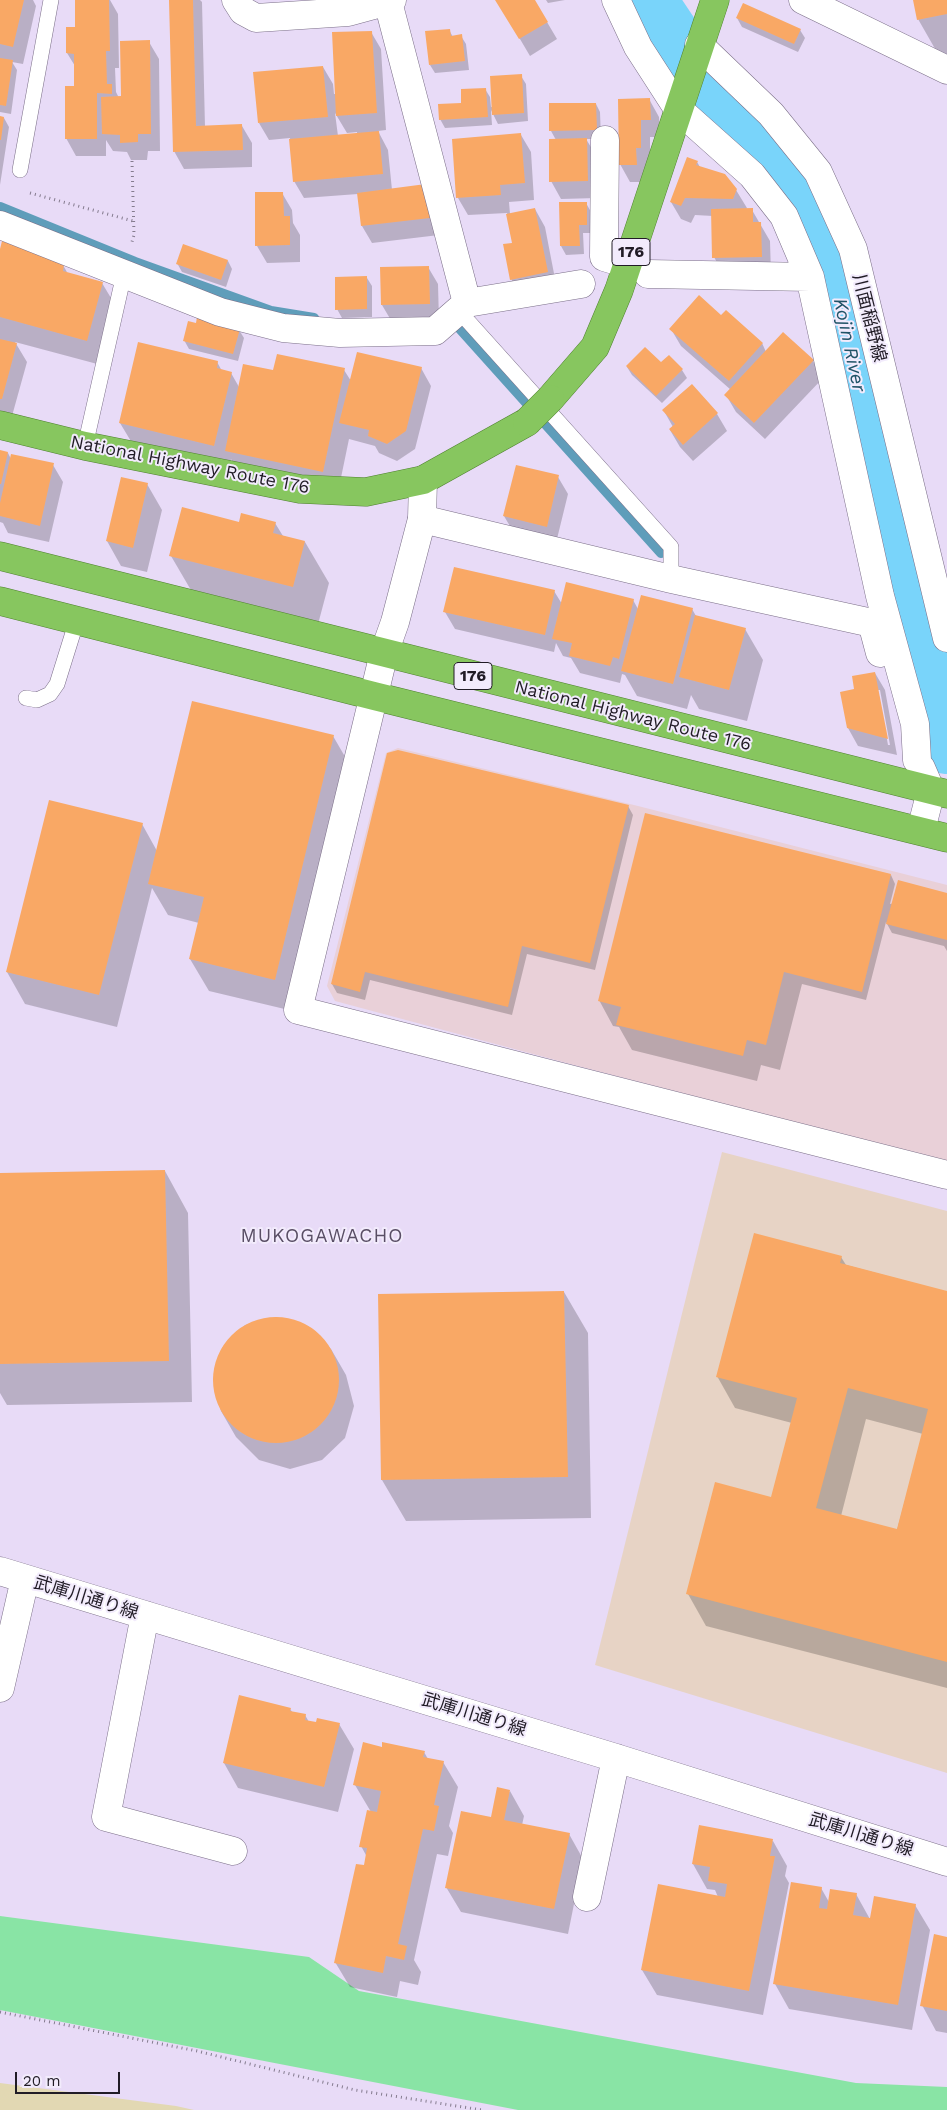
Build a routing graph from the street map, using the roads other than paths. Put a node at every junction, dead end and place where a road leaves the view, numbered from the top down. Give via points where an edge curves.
1 (51, 0) edge
2 (236, 0) edge
3 (616, 0) edge
4 (715, 0) edge
5 (803, 0) edge
6 (390, 1) edge
7 (698, 51) junction
8 (947, 70) edge
9 (681, 99) junction
10 (605, 140) dead end
11 (20, 170) road end
12 (0, 225) edge
13 (638, 269) junction
14 (124, 274) junction
15 (810, 278) junction
16 (581, 284) dead end
17 (462, 306) junction
18 (0, 425) edge
19 (85, 446) junction
20 (422, 480) junction
21 (422, 519) junction
22 (0, 556) edge
23 (672, 579) junction
24 (0, 601) edge
25 (943, 608) edge
26 (77, 620) junction
27 (947, 638) edge
28 (384, 653) junction
29 (374, 696) junction
30 (26, 698) dead end
31 (917, 760) junction
32 (939, 793) edge
33 (921, 830) junction
34 (947, 838) edge
35 (947, 1175) edge
36 (13, 1575) edge
37 (145, 1615) junction
38 (0, 1688) edge
39 (616, 1758) junction
40 (233, 1851) dead end
41 (947, 1862) edge
42 (587, 1897) dead end

1 - 11 lane
2 - 6 street via 243,11 256,18 348,12
3 - 9 street via 638,47
4 - 7 highway, National Highway Route 176 / 176
5 - 8 street
6 - 17 street
7 - 9 highway, National Highway Route 176 / 176
7 - 25 street, 川面稲野線 via 770,114 818,172 853,250
9 - 13 highway, National Highway Route 176 / 176
9 - 15 street via 752,175 784,216
10 - 13 street via 604,257
12 - 14 street
13 - 15 street
13 - 20 highway, National Highway Route 176 / 176, bridge via 619,290 595,347 527,422
14 - 17 street via 220,312 283,328 340,333 435,331
14 - 19 lane
15 - 31 street via 880,596 915,724
16 - 17 street
17 - 23 lane via 671,547
18 - 19 highway, National Highway Route 176 / 176
19 - 20 highway, National Highway Route 176 / 176 via 300,489 366,492
20 - 21 street
21 - 23 street
21 - 28 street
22 - 28 highway, National Highway Route 176 / 176
23 - 31 street via 872,623 898,727
24 - 26 highway, 176
25 - 27 street, 川面稲野線
26 - 29 highway, 176
26 - 30 lane via 57,684 50,694 37,700
28 - 29 street
28 - 32 highway, National Highway Route 176 / 176
29 - 33 highway, 176
29 - 35 street via 298,1010
31 - 32 street
32 - 33 street
33 - 34 highway, 176
36 - 37 street, 武庫川通り線
36 - 38 street
37 - 39 street, 武庫川通り線
37 - 40 street via 106,1817
39 - 41 street, 武庫川通り線
39 - 42 street

